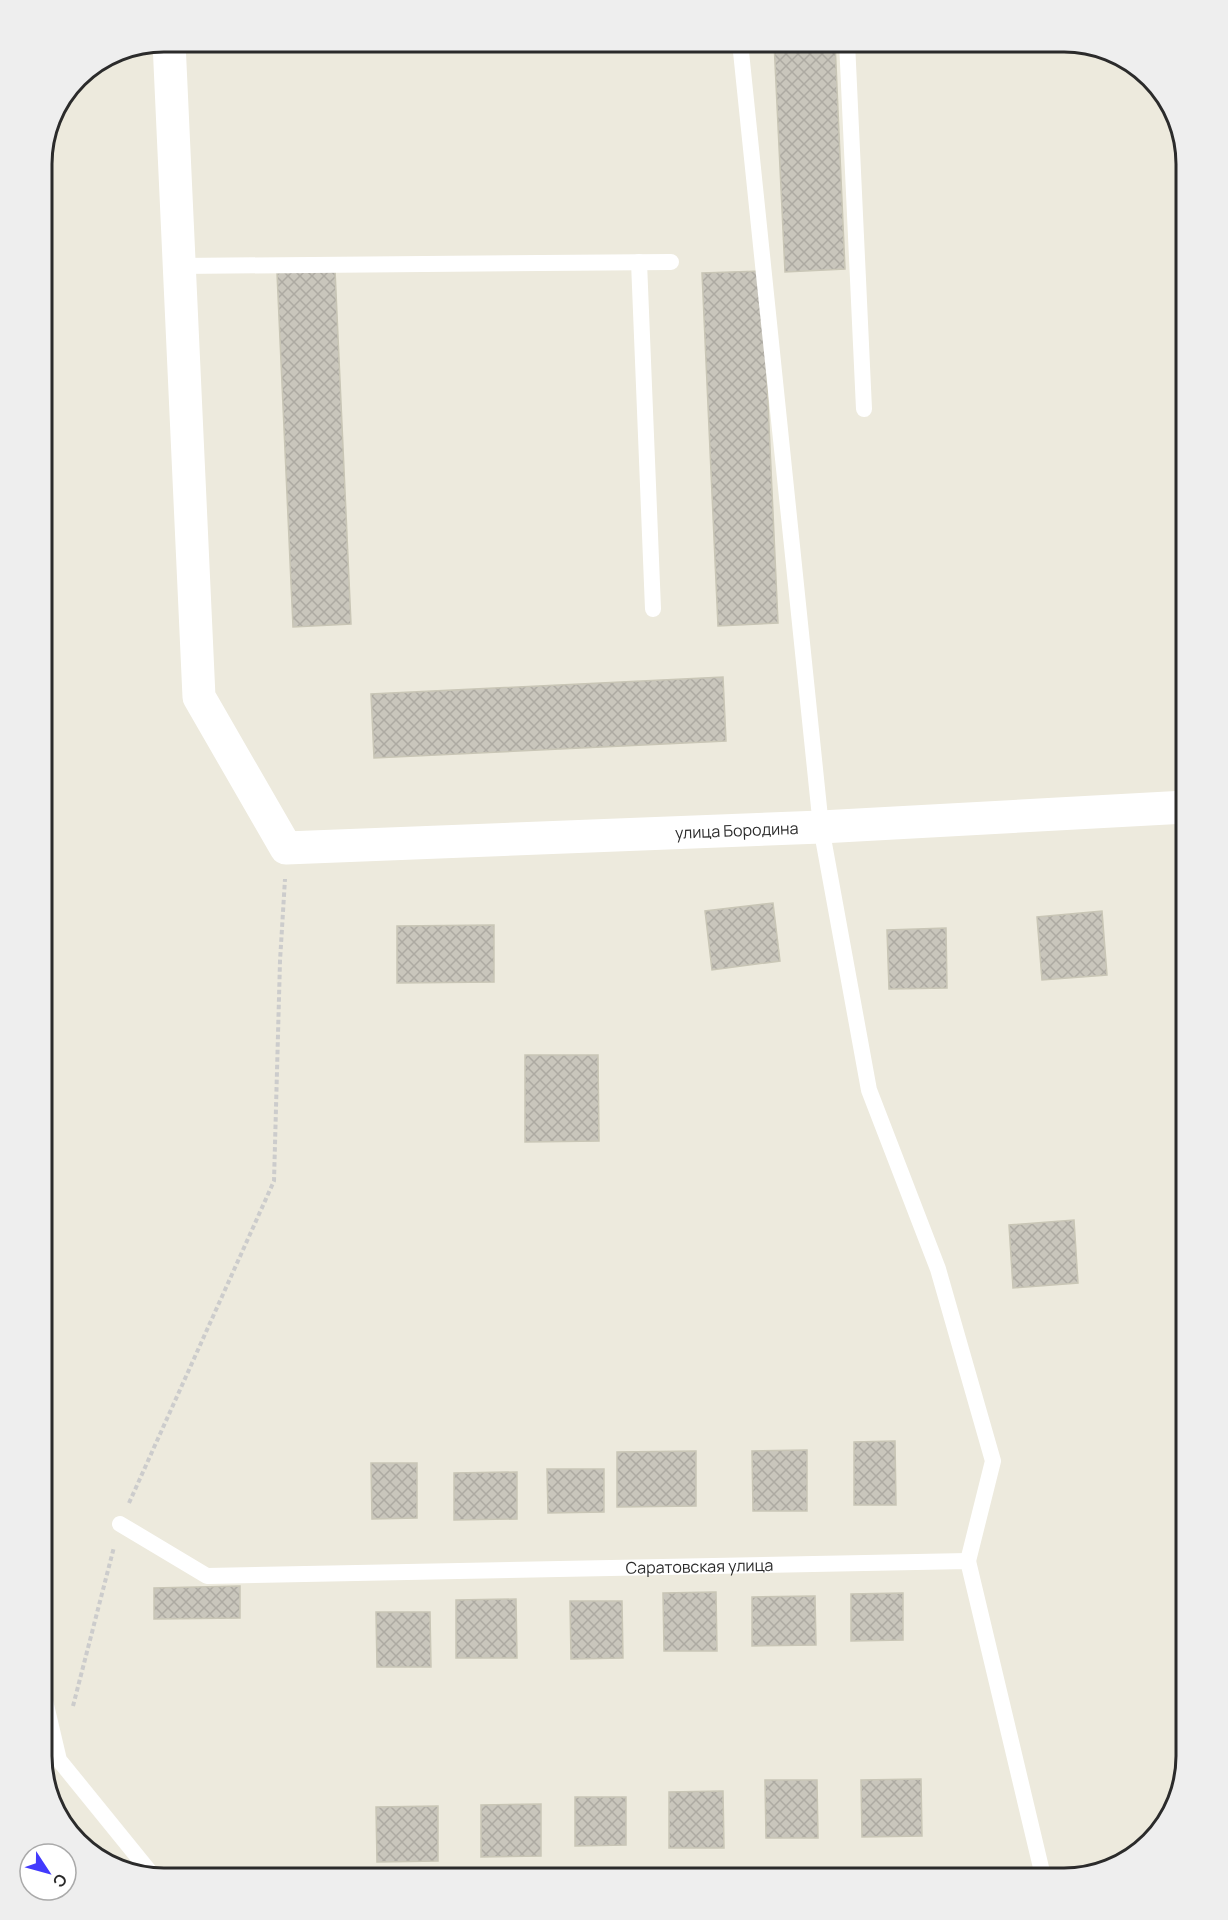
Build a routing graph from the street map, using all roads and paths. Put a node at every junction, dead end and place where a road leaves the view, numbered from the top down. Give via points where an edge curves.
1 (169, 53) edge
2 (741, 53) edge
3 (848, 53) edge
4 (639, 262) junction
5 (671, 262) dead end
6 (179, 266) junction
7 (864, 409) dead end
8 (653, 609) dead end
9 (1176, 808) edge
10 (821, 827) junction
11 (286, 848) junction
12 (120, 1524) junction
13 (968, 1561) junction
14 (52, 1730) edge
15 (59, 1760) junction
16 (144, 1865) edge
17 (1038, 1868) edge

1 - 6 street
2 - 10 lane
3 - 7 lane
4 - 5 lane
4 - 6 lane
4 - 8 lane
6 - 11 street via 199,697
9 - 10 street, улица Бородина
10 - 11 street, улица Бородина
10 - 13 lane via 869,1090 938,1269 993,1461
11 - 12 path via 274,1181
12 - 13 lane, Саратовская улица via 207,1576
12 - 15 path
13 - 17 lane
14 - 15 lane
15 - 16 lane

